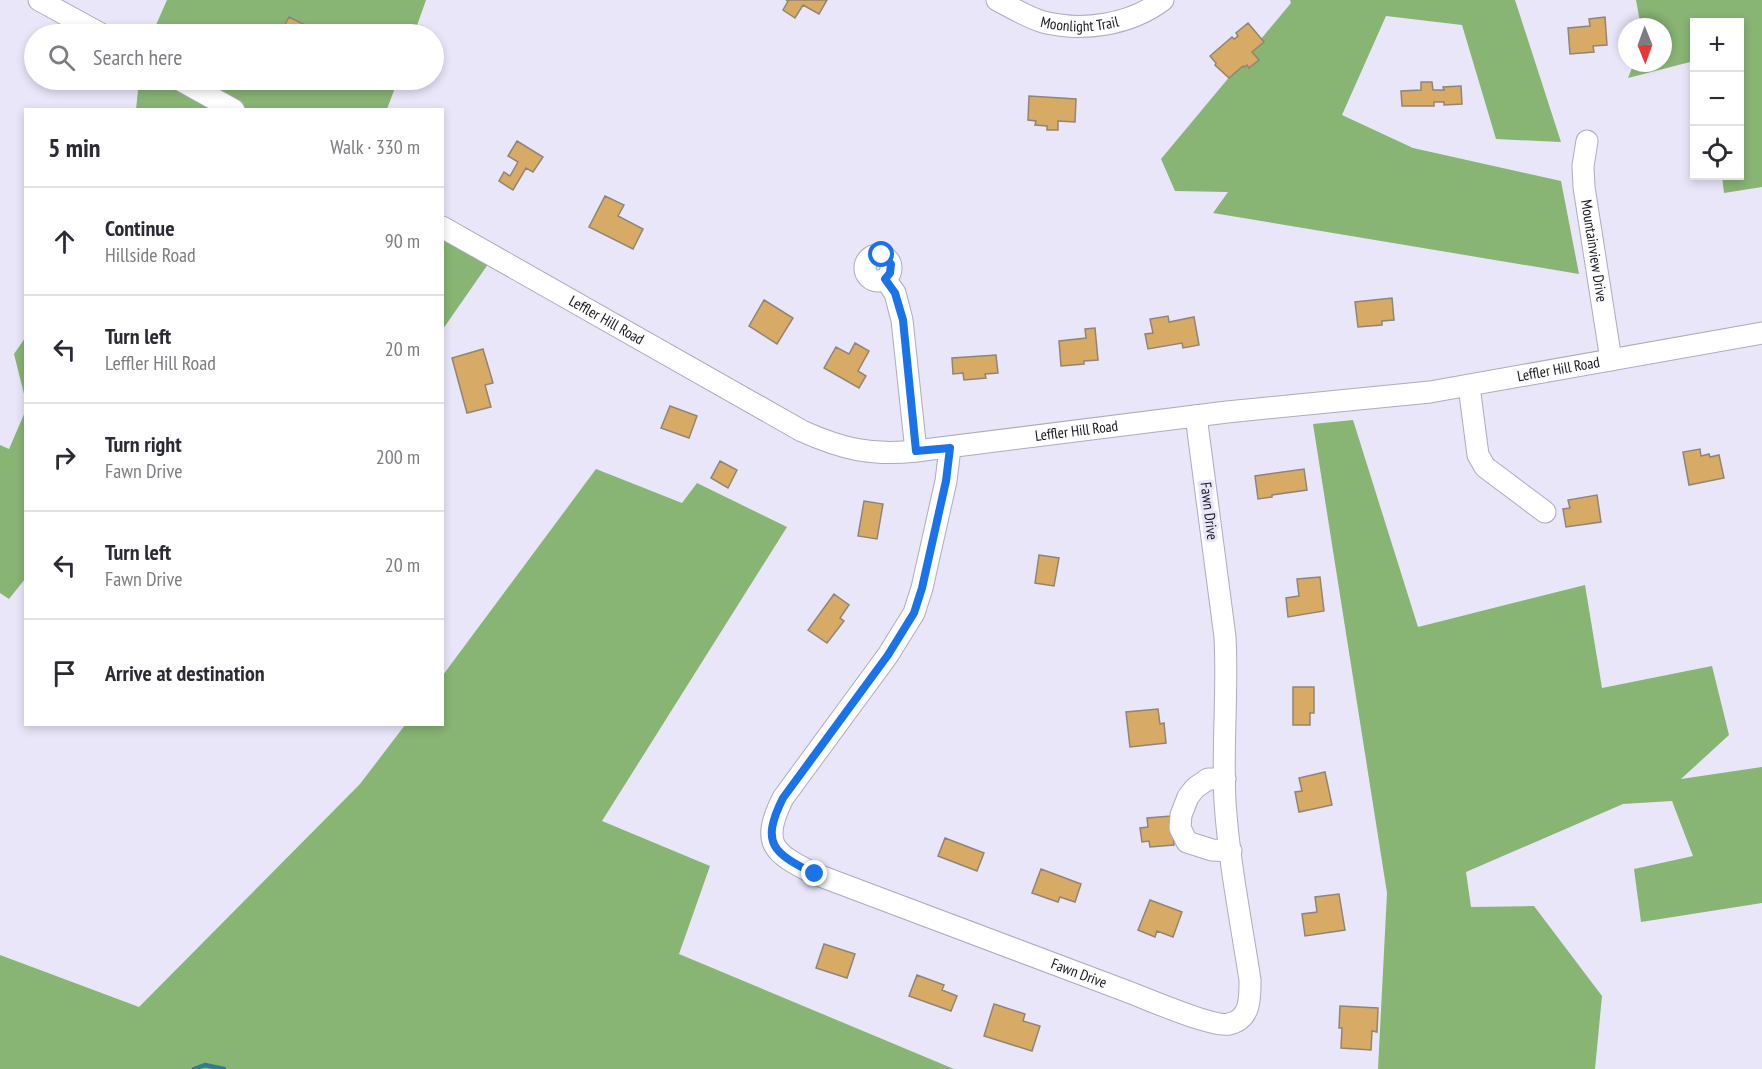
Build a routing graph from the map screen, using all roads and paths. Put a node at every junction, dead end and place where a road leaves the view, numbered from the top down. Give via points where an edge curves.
1 (39, 0) edge
2 (997, 0) edge
3 (1163, 0) edge
4 (82, 24) edge
5 (198, 90) edge
6 (230, 108) edge
7 (1587, 141) dead end
8 (444, 228) edge
9 (885, 279) dead end
10 (1762, 333) edge
11 (1611, 360) junction
12 (1469, 386) junction
13 (1196, 416) junction
14 (950, 448) junction
15 (916, 451) junction
16 (1545, 513) dead end
17 (1225, 779) junction
18 (1231, 851) junction

1 - 4 street
2 - 3 street, Moonlight Trail via 1041,21 1088,26 1136,15
5 - 6 street
7 - 11 street, Mountainview Drive via 1584,187
8 - 15 street, Leffler Hill Road via 810,434 848,449 872,453
9 - 15 street via 895,293 903,320
10 - 11 street, Leffler Hill Road
11 - 12 street, Leffler Hill Road
12 - 13 street, Leffler Hill Road
12 - 16 street via 1478,455 1485,466
13 - 14 street, Leffler Hill Road
13 - 17 street, Fawn Drive via 1225,637
14 - 15 street, Leffler Hill Road
14 - 18 street, Fawn Drive via 946,481 914,613 888,655 783,798 776,813 772,843 781,854 815,874 1149,1000 1226,1025 1239,1020 1250,997
17 - 18 street, Fawn Drive
17 - 18 street via 1208,779 1195,788 1181,815 1180,828 1187,842

